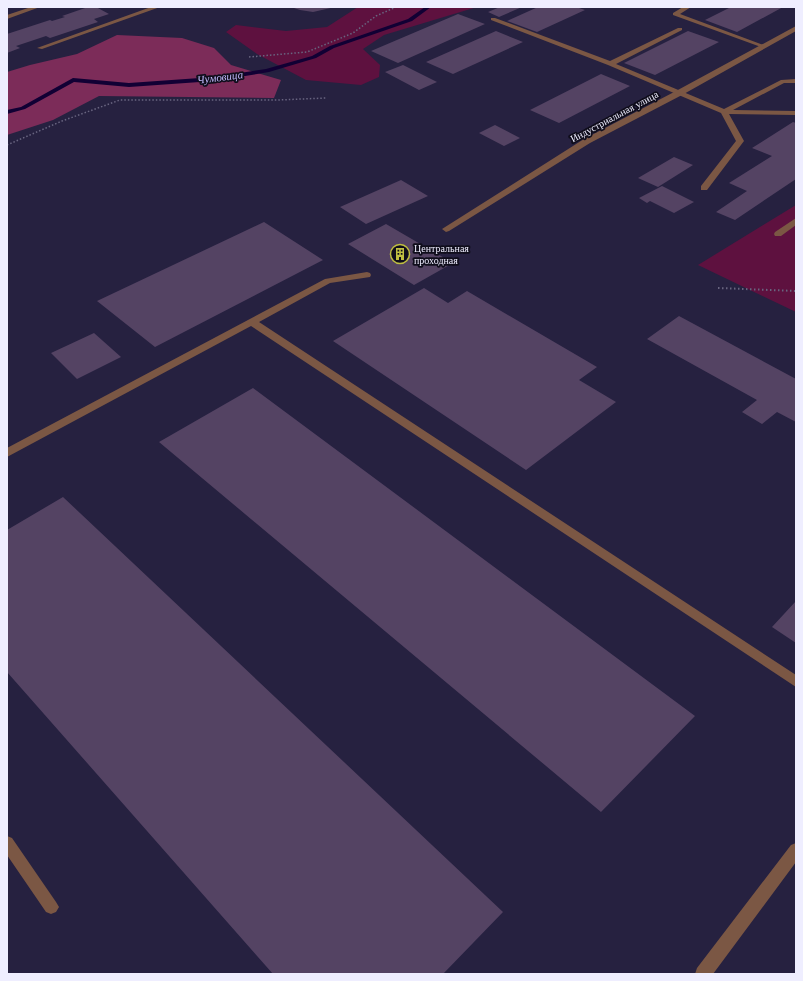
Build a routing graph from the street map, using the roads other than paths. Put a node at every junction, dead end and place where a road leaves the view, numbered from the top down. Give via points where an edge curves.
1 (37, 7) edge
2 (157, 7) edge
3 (688, 7) edge
4 (7, 17) edge
5 (493, 19) dead end
6 (796, 28) edge
7 (680, 30) dead end
8 (763, 46) junction
9 (40, 48) dead end
10 (610, 64) junction
11 (796, 81) edge
12 (679, 93) junction
13 (724, 112) junction
14 (796, 113) edge
15 (704, 188) dead end
16 (796, 221) edge
17 (446, 229) dead end
18 (778, 234) dead end
19 (367, 275) dead end
20 (252, 322) junction
21 (7, 453) edge
22 (796, 682) edge
23 (7, 843) edge
24 (796, 850) edge
25 (51, 907) dead end
26 (703, 974) edge

1 - 4 street
2 - 9 street
3 - 8 street via 675,14
5 - 10 street
6 - 8 street, Индустриальная улица
7 - 10 street
8 - 12 street, Индустриальная улица
10 - 12 street
11 - 13 street via 783,81
12 - 13 street
12 - 17 street, Индустриальная улица via 587,141
13 - 14 street
13 - 15 street via 740,141
16 - 18 street
19 - 20 street via 328,281
20 - 21 street
20 - 22 street
23 - 25 street
24 - 26 street

